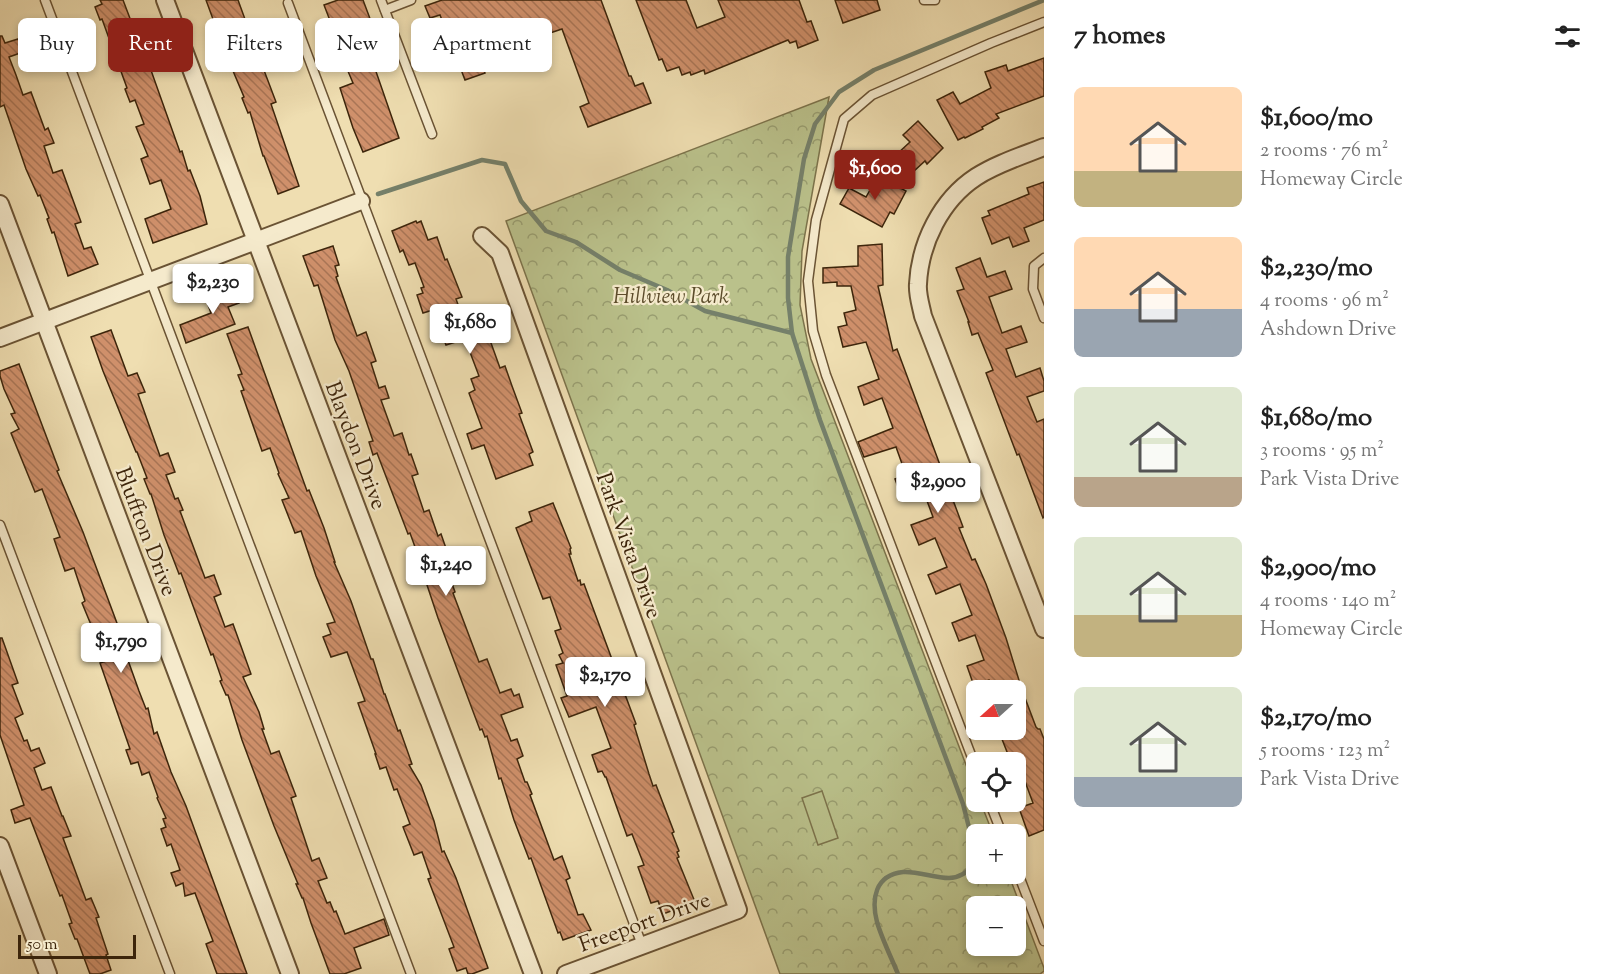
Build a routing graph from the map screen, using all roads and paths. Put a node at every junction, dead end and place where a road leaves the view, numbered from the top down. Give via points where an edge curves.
1 (45, 0) edge
2 (165, 0) edge
3 (381, 0) edge
4 (411, 0) edge
5 (924, 0) edge
6 (935, 0) edge
7 (288, 3) dead end
8 (385, 10) junction
9 (1044, 22) edge
10 (432, 134) dead end
11 (1044, 147) edge
12 (361, 201) junction
13 (0, 204) edge
14 (482, 236) dead end
15 (256, 242) junction
16 (1044, 258) edge
17 (150, 281) junction
18 (1044, 318) edge
19 (44, 321) junction
20 (0, 338) edge
21 (0, 525) edge
22 (1044, 629) edge
23 (970, 752) edge
24 (0, 846) edge
25 (1022, 884) edge
26 (738, 910) joint
27 (1044, 941) edge
28 (642, 945) junction
29 (48, 974) edge
30 (170, 974) edge
31 (290, 974) edge
32 (411, 974) edge
33 (533, 974) edge
34 (566, 974) edge

1 - 17 lane
2 - 15 street, Blaydon Drive
3 - 8 lane
4 - 8 lane
5 - 6 lane
7 - 12 lane
8 - 10 lane
9 - 23 lane via 872,95 844,119 816,220 807,281 813,332 826,375
11 - 22 street via 976,177 952,197 931,230 917,286 923,316
12 - 15 street
12 - 28 lane
13 - 19 street, Bluffton Drive
14 - 26 street, Park Vista Drive via 501,253
15 - 17 street
15 - 33 street, Blaydon Drive
16 - 18 lane via 1034,266 1033,289
17 - 19 street
17 - 32 lane
19 - 20 street
19 - 31 street, Bluffton Drive
21 - 30 lane
24 - 29 street
25 - 27 lane
26 - 28 street, Freeport Drive
28 - 34 street, Freeport Drive

